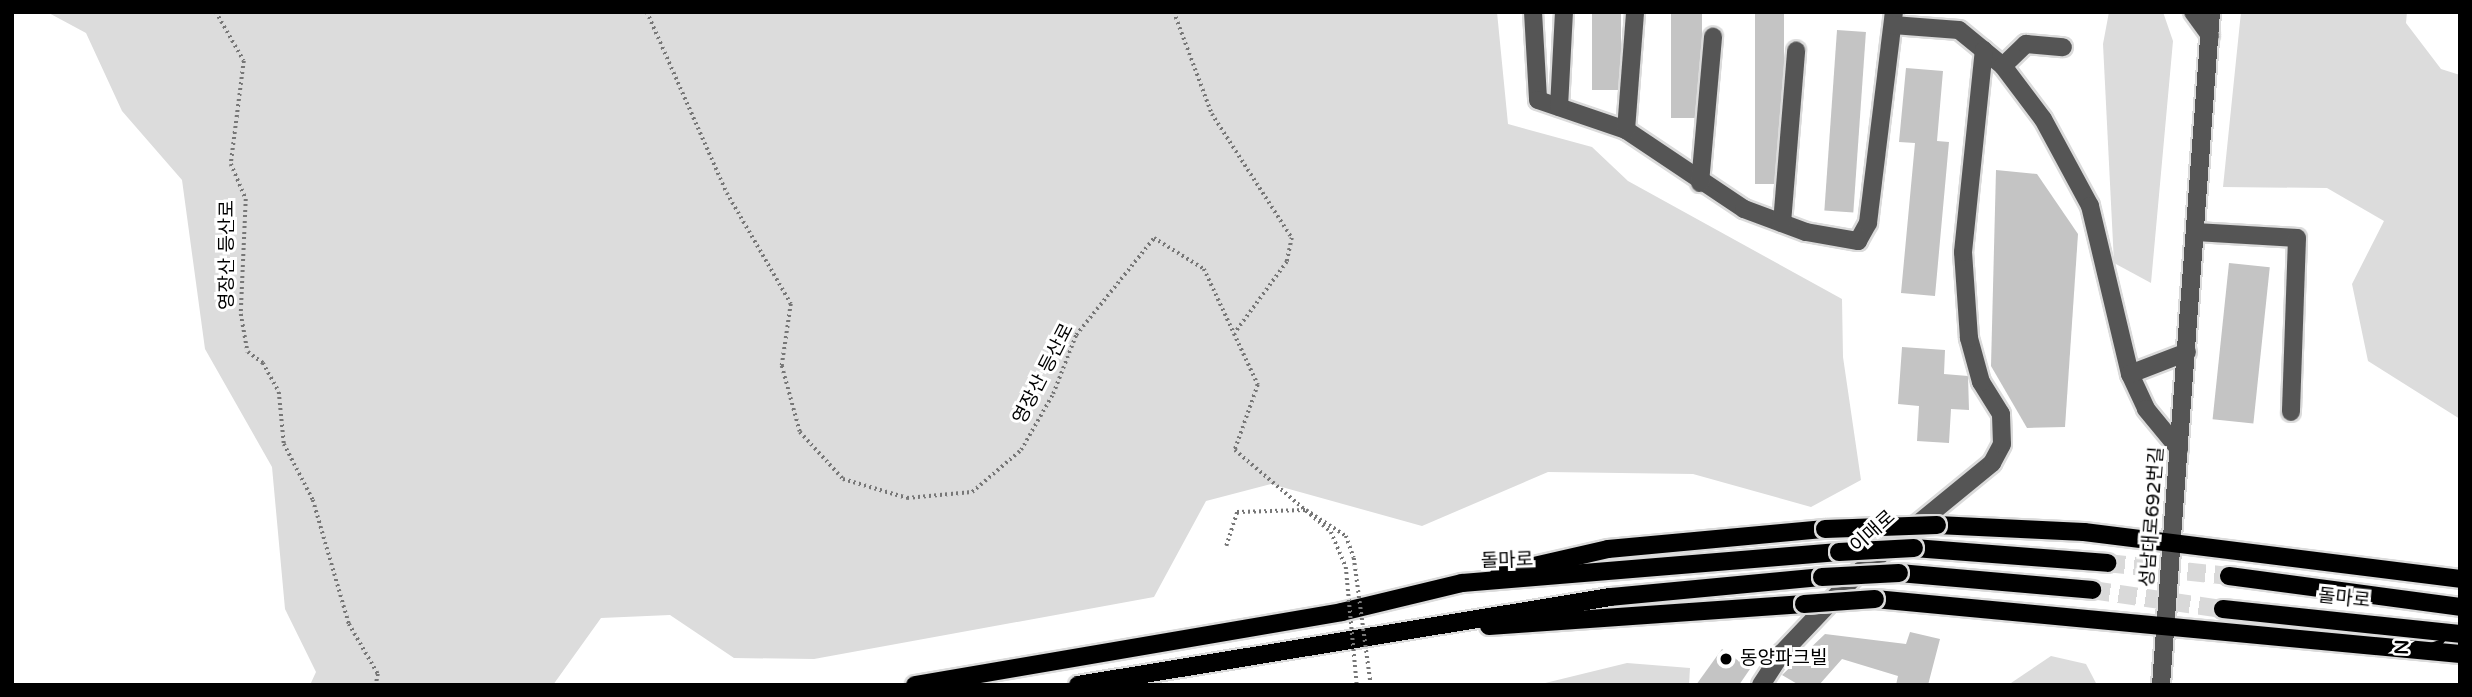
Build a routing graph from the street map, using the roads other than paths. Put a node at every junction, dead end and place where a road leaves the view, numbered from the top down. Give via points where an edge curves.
1 (1533, 12) edge
2 (1564, 12) edge
3 (1635, 12) edge
4 (2193, 12) edge
5 (2211, 12) edge
6 (1893, 19) edge
7 (2210, 35) junction
8 (1713, 37) dead end
9 (2063, 47) dead end
10 (1984, 50) junction
11 (1796, 51) dead end
12 (2003, 65) junction
13 (1559, 107) junction
14 (1626, 130) junction
15 (1700, 183) junction
16 (1782, 223) junction
17 (2196, 232) junction
18 (2187, 352) junction
19 (2130, 374) junction
20 (2291, 412) dead end
21 (2179, 449) junction
22 (2172, 541) junction
23 (2107, 563) tunnel mouth
24 (2229, 576) tunnel mouth
25 (2460, 579) edge
26 (1462, 583) junction
27 (2092, 590) tunnel mouth
28 (2460, 607) edge
29 (2223, 609) tunnel mouth
30 (2166, 622) junction
31 (1429, 627) junction
32 (2460, 634) edge
33 (2460, 654) edge
34 (915, 685) edge
35 (1078, 685) edge
36 (1761, 685) edge
37 (2161, 685) edge

1 - 13 street via 1533,83 1538,100
2 - 13 street
3 - 14 street
4 - 7 street
5 - 7 street, 성남대로692번길
6 - 10 street via 1959,30
6 - 16 street via 1881,80 1868,223 1858,241
7 - 17 street, 성남대로692번길
8 - 15 street
9 - 12 street via 2026,44
10 - 12 street
10 - 36 street, 이매로 via 1963,252 1969,338 1980,382 2001,414 2001,444 1992,463 1859,572 1782,653
11 - 16 street
12 - 19 street via 2043,119 2090,206
13 - 14 street
14 - 15 street
15 - 16 street
17 - 18 street, 성남대로692번길
17 - 20 street via 2297,239
18 - 19 street
18 - 21 street, 성남대로692번길
19 - 21 street via 2146,409
21 - 22 street, 성남대로692번길
22 - 25 main road
22 - 26 main road, bridge via 1937,525 1825,529 1608,549
22 - 30 street, 성남대로692번길
23 - 26 main road, 돌마로, bridge via 1914,548
24 - 28 main road, 돌마로
26 - 34 main road, 돌마로 via 1342,612
27 - 31 main road, bridge via 1899,573 1822,577 1609,597
29 - 32 main road, 돌마로
30 - 31 main road, bridge via 1875,599 1576,624
30 - 33 main road
30 - 37 street, 성남대로692번길
31 - 35 main road

